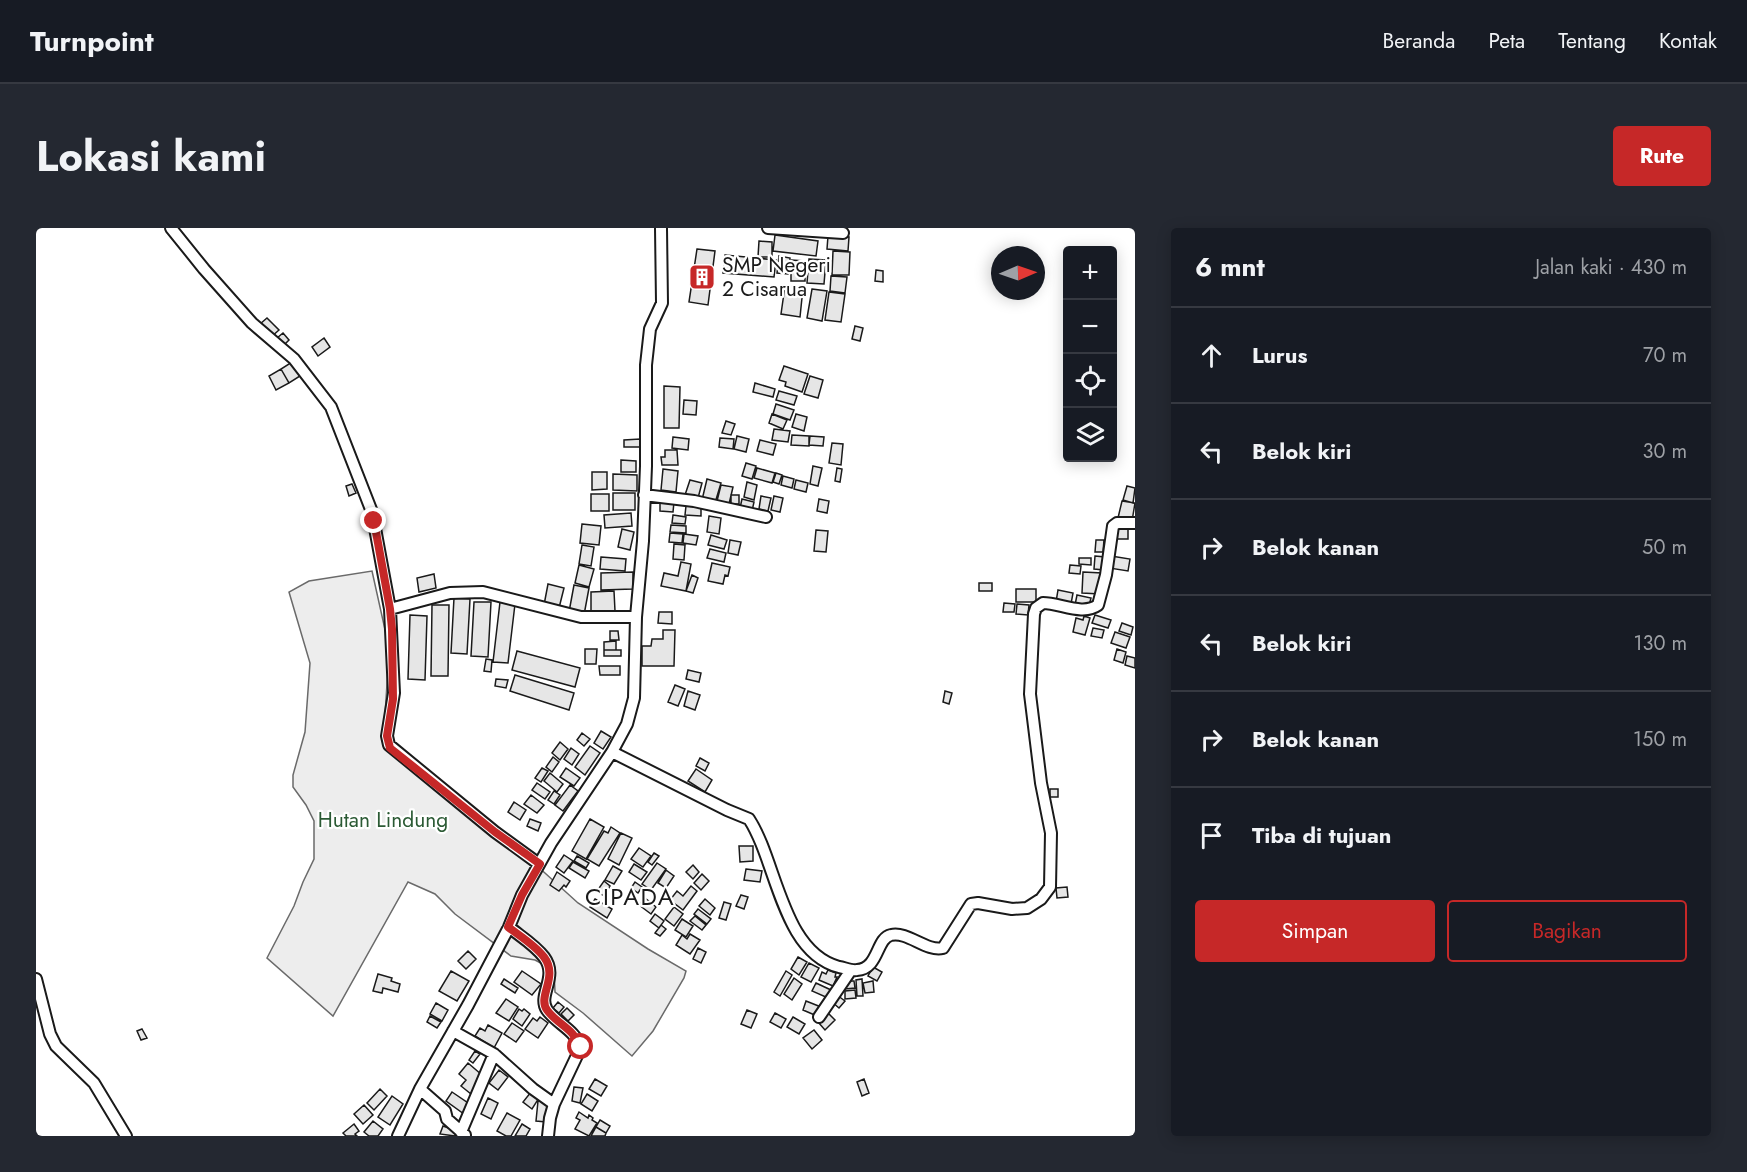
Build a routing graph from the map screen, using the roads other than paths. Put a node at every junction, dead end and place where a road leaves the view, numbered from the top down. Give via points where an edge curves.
1 (171, 228) edge
2 (661, 228) edge
3 (768, 228) edge
4 (843, 233) dead end
5 (644, 495) junction
6 (766, 517) dead end
7 (1135, 523) edge
8 (390, 609) junction
9 (636, 617) junction
10 (612, 752) junction
11 (540, 864) junction
12 (508, 927) junction
13 (851, 970) junction
14 (36, 979) edge
15 (819, 1017) dead end
16 (453, 1031) junction
17 (494, 1054) junction
18 (420, 1089) junction
19 (554, 1104) junction
20 (464, 1134) edge
21 (126, 1136) edge
22 (398, 1136) edge
23 (548, 1136) edge

1 - 8 street via 252,322 294,358 331,407 372,512
2 - 5 street via 662,303 650,328 646,365
3 - 4 street
5 - 6 street
5 - 9 street
7 - 13 street via 1113,526 1098,605 1082,609 1042,603 1034,614 1030,694 1051,833 1049,892 1032,906 1021,909 971,904 941,949 897,935 888,936 869,965
8 - 9 street via 450,593 483,592 581,617
8 - 11 street via 394,693 389,745
9 - 10 street via 634,698 627,724
10 - 11 street
10 - 13 street via 749,819 800,939 825,962
11 - 12 street
12 - 16 street
12 - 19 street via 545,958 550,970 543,998 546,1009 575,1036 581,1047
13 - 15 street
14 - 21 street via 56,1046 94,1083
16 - 17 street
16 - 18 street
17 - 19 street
17 - 20 street
18 - 20 street
18 - 22 street
19 - 23 street

